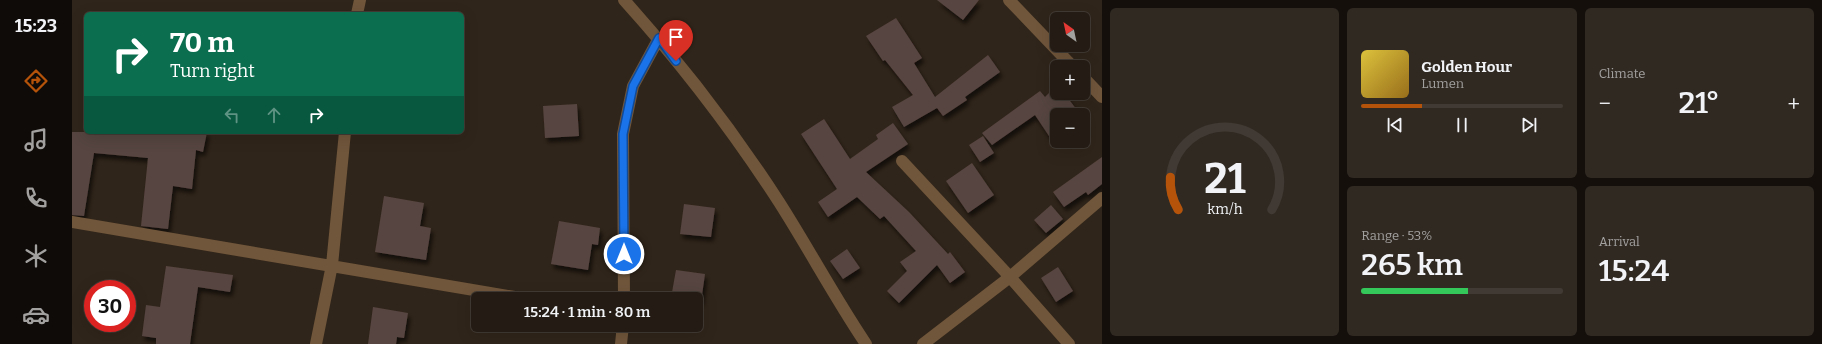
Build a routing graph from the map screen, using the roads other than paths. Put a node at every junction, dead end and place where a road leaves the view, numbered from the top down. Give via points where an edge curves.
1 (360, 0) edge
2 (624, 0) edge
3 (1012, 1) edge
4 (357, 12) edge
5 (659, 38) junction
6 (1067, 60) edge
7 (1090, 84) edge
8 (1102, 97) edge
9 (345, 134) edge
10 (902, 161) dead end
11 (1102, 198) edge
12 (72, 222) edge
13 (332, 265) junction
14 (1010, 277) junction
15 (486, 292) edge
16 (624, 292) edge
17 (622, 332) edge
18 (316, 344) edge
19 (621, 344) edge
20 (866, 344) edge
21 (922, 344) edge
22 (1069, 344) edge

1 - 4 street
2 - 5 street
3 - 6 street
5 - 16 street via 633,86 623,134
5 - 20 street via 738,142
7 - 8 street
9 - 13 street
10 - 14 street
11 - 14 street
12 - 13 street
13 - 15 street
13 - 18 street
14 - 21 street
14 - 22 street
17 - 19 street

